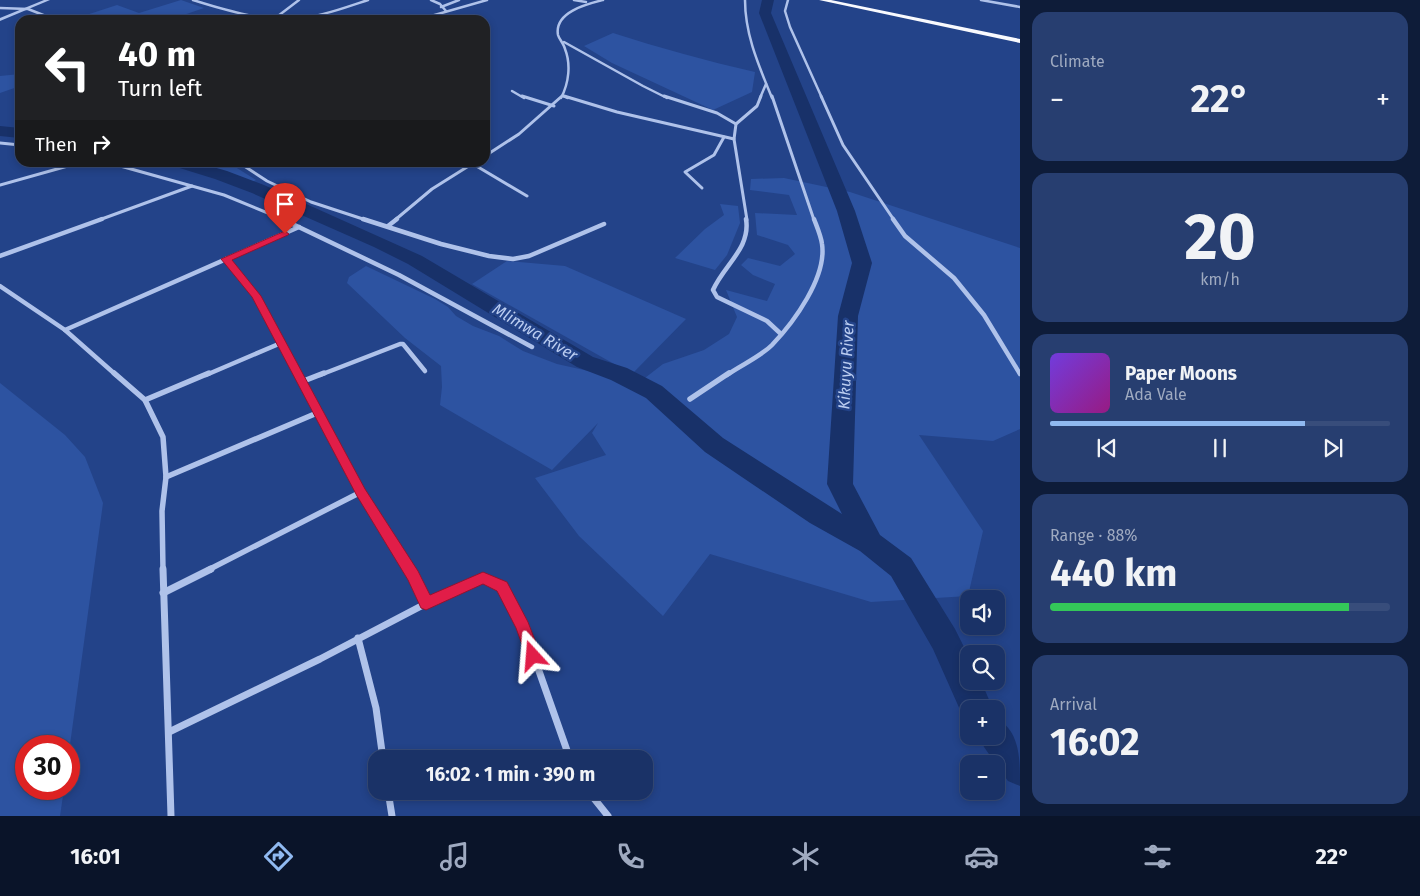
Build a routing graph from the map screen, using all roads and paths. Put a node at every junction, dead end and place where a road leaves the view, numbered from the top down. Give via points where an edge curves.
1 (48, 0) edge
2 (193, 0) edge
3 (299, 0) edge
4 (368, 0) edge
5 (431, 0) edge
6 (459, 0) edge
7 (488, 0) edge
8 (574, 0) edge
9 (604, 0) edge
10 (745, 0) edge
11 (788, 0) edge
12 (822, 0) edge
13 (981, 0) edge
14 (589, 3) junction
15 (848, 3) edge
16 (441, 7) junction
17 (1020, 7) edge
18 (0, 8) edge
19 (28, 9) junction
20 (446, 11) junction
21 (43, 15) edge
22 (242, 15) edge
23 (279, 15) edge
24 (319, 15) edge
25 (433, 15) edge
26 (0, 20) edge
27 (564, 42) junction
28 (1020, 42) edge
29 (766, 84) junction
30 (512, 91) dead end
31 (563, 96) junction
32 (554, 106) junction
33 (736, 124) junction
34 (724, 137) junction
35 (734, 139) junction
36 (0, 143) edge
37 (15, 144) edge
38 (490, 153) edge
39 (64, 167) edge
40 (124, 167) edge
41 (246, 167) edge
42 (468, 167) edge
43 (480, 167) edge
44 (0, 185) edge
45 (193, 186) junction
46 (702, 188) dead end
47 (527, 196) dead end
48 (604, 224) dead end
49 (388, 226) junction
50 (299, 227) junction
51 (0, 256) edge
52 (226, 259) junction
53 (0, 286) edge
54 (65, 330) junction
55 (780, 334) junction
56 (281, 343) junction
57 (532, 347) dead end
58 (425, 371) dead end
59 (1020, 374) edge
60 (301, 382) junction
61 (690, 399) dead end
62 (145, 400) junction
63 (317, 413) junction
64 (166, 477) junction
65 (361, 492) junction
66 (163, 593) junction
67 (426, 603) junction
68 (358, 638) junction
69 (169, 732) junction
70 (382, 750) edge
71 (567, 750) edge
72 (389, 800) edge
73 (595, 800) edge
74 (171, 816) edge
75 (392, 816) edge
76 (608, 816) edge

1 - 19 street
2 - 22 street
3 - 23 street
4 - 24 street
5 - 16 street
6 - 16 street
7 - 20 street
8 - 14 street
9 - 14 street
10 - 29 street via 748,29
11 - 59 street via 785,11 790,27 842,144 905,236 954,278 984,315
12 - 15 highway
13 - 17 street
14 - 27 street via 577,6 560,24 558,36
15 - 28 highway
16 - 20 street
18 - 19 street
19 - 21 street
19 - 26 street
20 - 25 street
27 - 31 street via 568,71
27 - 33 street via 654,93 718,114
29 - 33 street via 757,106
29 - 55 street via 822,246 817,278 798,312
30 - 32 street
31 - 32 street
31 - 34 street
32 - 38 street
33 - 35 street
34 - 35 street
34 - 46 street via 714,155 685,172
35 - 55 street via 747,237 712,290 717,297 770,323
36 - 37 street
39 - 44 street
40 - 45 street
41 - 49 street via 311,202
42 - 49 street via 432,189
43 - 47 street
45 - 50 street via 261,209
45 - 51 street
48 - 49 street via 544,251 513,259 441,244
50 - 52 street
50 - 57 street via 452,302
52 - 54 street
52 - 56 street via 256,296
53 - 54 street
54 - 62 street
55 - 61 street via 771,346
56 - 60 street
56 - 62 street
58 - 60 street via 400,344
60 - 63 street
62 - 64 street via 162,437
63 - 64 street
63 - 65 street
64 - 66 street via 162,511
65 - 66 street
65 - 67 street via 414,576
66 - 69 street
67 - 68 street
67 - 71 street via 483,578 502,587 527,637
68 - 69 street
68 - 70 street via 376,708
69 - 74 street
72 - 75 street
73 - 76 street

